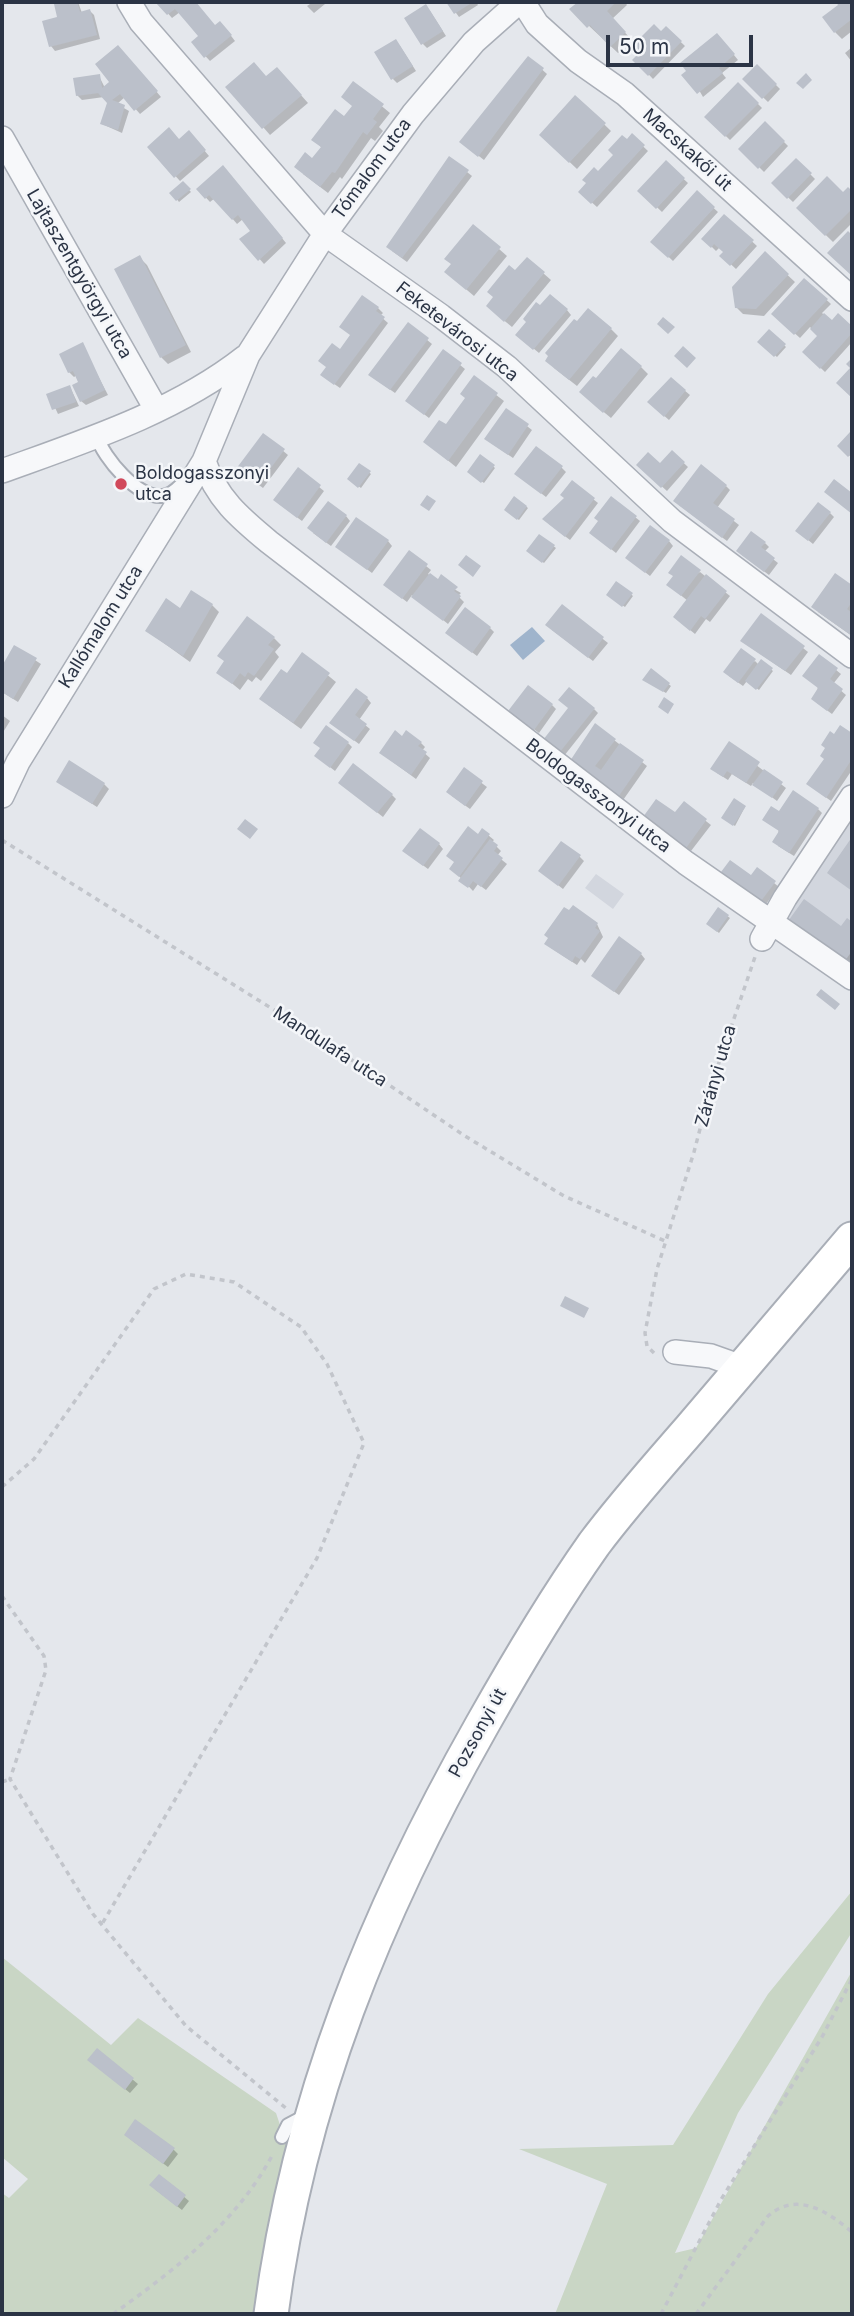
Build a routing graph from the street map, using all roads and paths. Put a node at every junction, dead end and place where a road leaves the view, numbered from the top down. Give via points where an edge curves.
1 (129, 2) edge
2 (521, 2) edge
3 (2, 138) edge
4 (325, 234) junction
5 (852, 299) edge
6 (248, 355) junction
7 (156, 409) junction
8 (97, 437) junction
9 (204, 461) junction
10 (2, 471) edge
11 (852, 656) edge
12 (2, 796) edge
13 (852, 797) edge
14 (2, 840) edge
15 (766, 931) junction
16 (852, 978) edge
17 (852, 1239) edge
18 (665, 1241) junction
19 (675, 1352) joint
20 (742, 1367) junction
21 (2, 1487) edge
22 (2, 1596) edge
23 (10, 1779) junction
24 (2, 1783) edge
25 (102, 1924) junction
26 (852, 1979) edge
27 (307, 2115) junction
28 (282, 2137) joint
29 (852, 2232) edge
30 (113, 2314) edge
31 (271, 2314) edge
32 (661, 2314) edge
33 (696, 2314) edge

1 - 4 street, Feketevárosi utca via 141,22
2 - 4 street, Tómalom utca via 474,42 413,114
2 - 5 street, Macskakői út via 578,61 625,94
3 - 7 street, Lajtaszentgyörgyi utca
4 - 6 street, Tómalom utca
4 - 11 street, Feketevárosi utca via 507,367 672,521
6 - 7 street, Tómalom utca via 216,379
6 - 9 street, Tómalom utca
7 - 8 street, Tómalom utca
8 - 9 lane via 100,449 118,471 159,497 181,486
8 - 10 street, Tómalom utca
9 - 12 street, Kallómalom utca via 18,762
9 - 15 street, Boldogasszonyi utca via 210,478 236,515
13 - 15 street
14 - 18 path, Mandulafa utca via 319,1038 476,1143 564,1196
15 - 16 street, Boldogasszonyi utca
15 - 18 path, Zárányi utca via 712,1083
17 - 20 main road, Pozsonyi út
18 - 19 path, Zárányi utca via 647,1313 645,1341 653,1353
19 - 20 street via 711,1356
20 - 27 main road, Pozsonyi út via 595,1544 525,1650 419,1840 380,1921
21 - 25 path via 34,1459 154,1289 186,1274 234,1282 302,1327 327,1364 364,1443 317,1558
22 - 23 path via 40,1650 46,1670
23 - 24 path
23 - 25 path
25 - 27 path via 186,2026 271,2098
26 - 32 path via 722,2198
27 - 28 lane via 288,2125
27 - 31 main road, Pozsonyi út
28 - 30 path via 233,2216
29 - 33 path via 810,2206 793,2202 778,2207

